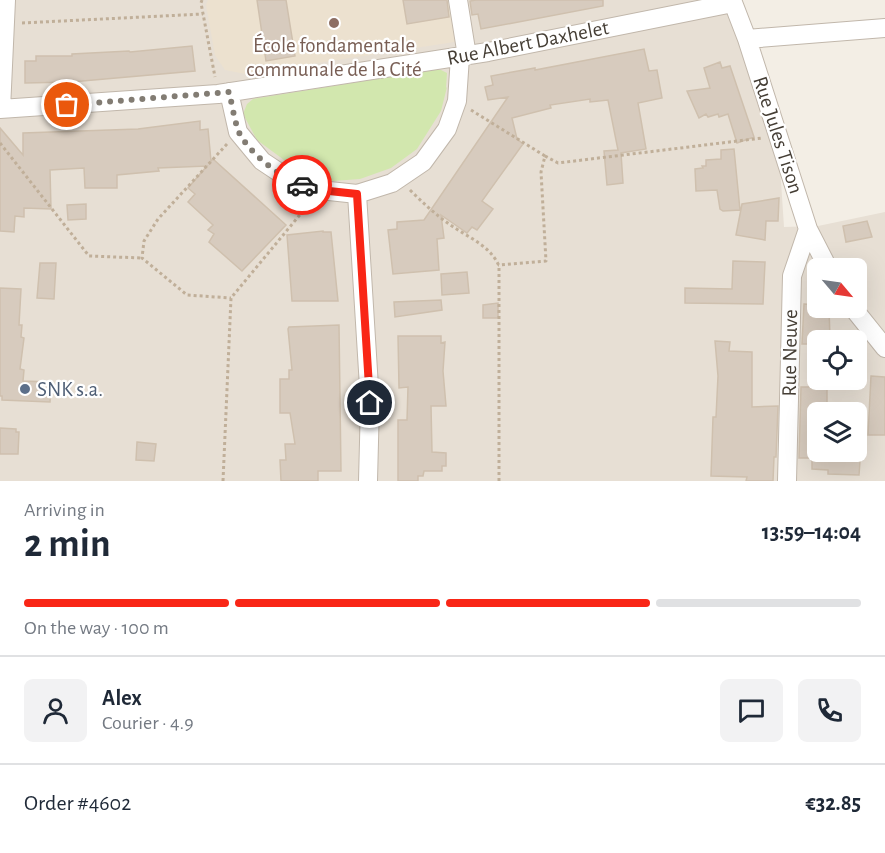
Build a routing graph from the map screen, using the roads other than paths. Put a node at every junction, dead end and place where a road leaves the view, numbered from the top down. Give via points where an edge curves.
1 (6, 0) edge
2 (458, 0) edge
3 (732, 1) edge
4 (885, 28) edge
5 (3, 29) edge
6 (747, 39) junction
7 (464, 56) junction
8 (224, 93) junction
9 (1, 109) edge
10 (357, 194) junction
11 (808, 229) junction
12 (823, 258) edge
13 (861, 318) edge
14 (885, 348) edge
15 (368, 481) edge
16 (787, 481) edge

1 - 5 street
2 - 7 street
3 - 6 street, Rue Jules Tison
3 - 7 street, Rue Albert Daxhelet
4 - 6 street
5 - 9 street
6 - 11 street, Rue Jules Tison
7 - 8 street, Rue Albert Daxhelet
7 - 10 street via 457,101 447,129 423,162 392,183
8 - 9 street, Rue Albert Daxhelet
8 - 10 street via 238,132 262,161 292,181 320,190
10 - 15 street via 370,403
11 - 12 street, Rue Jules Tison
11 - 16 street, Rue Neuve via 792,276
13 - 14 street

